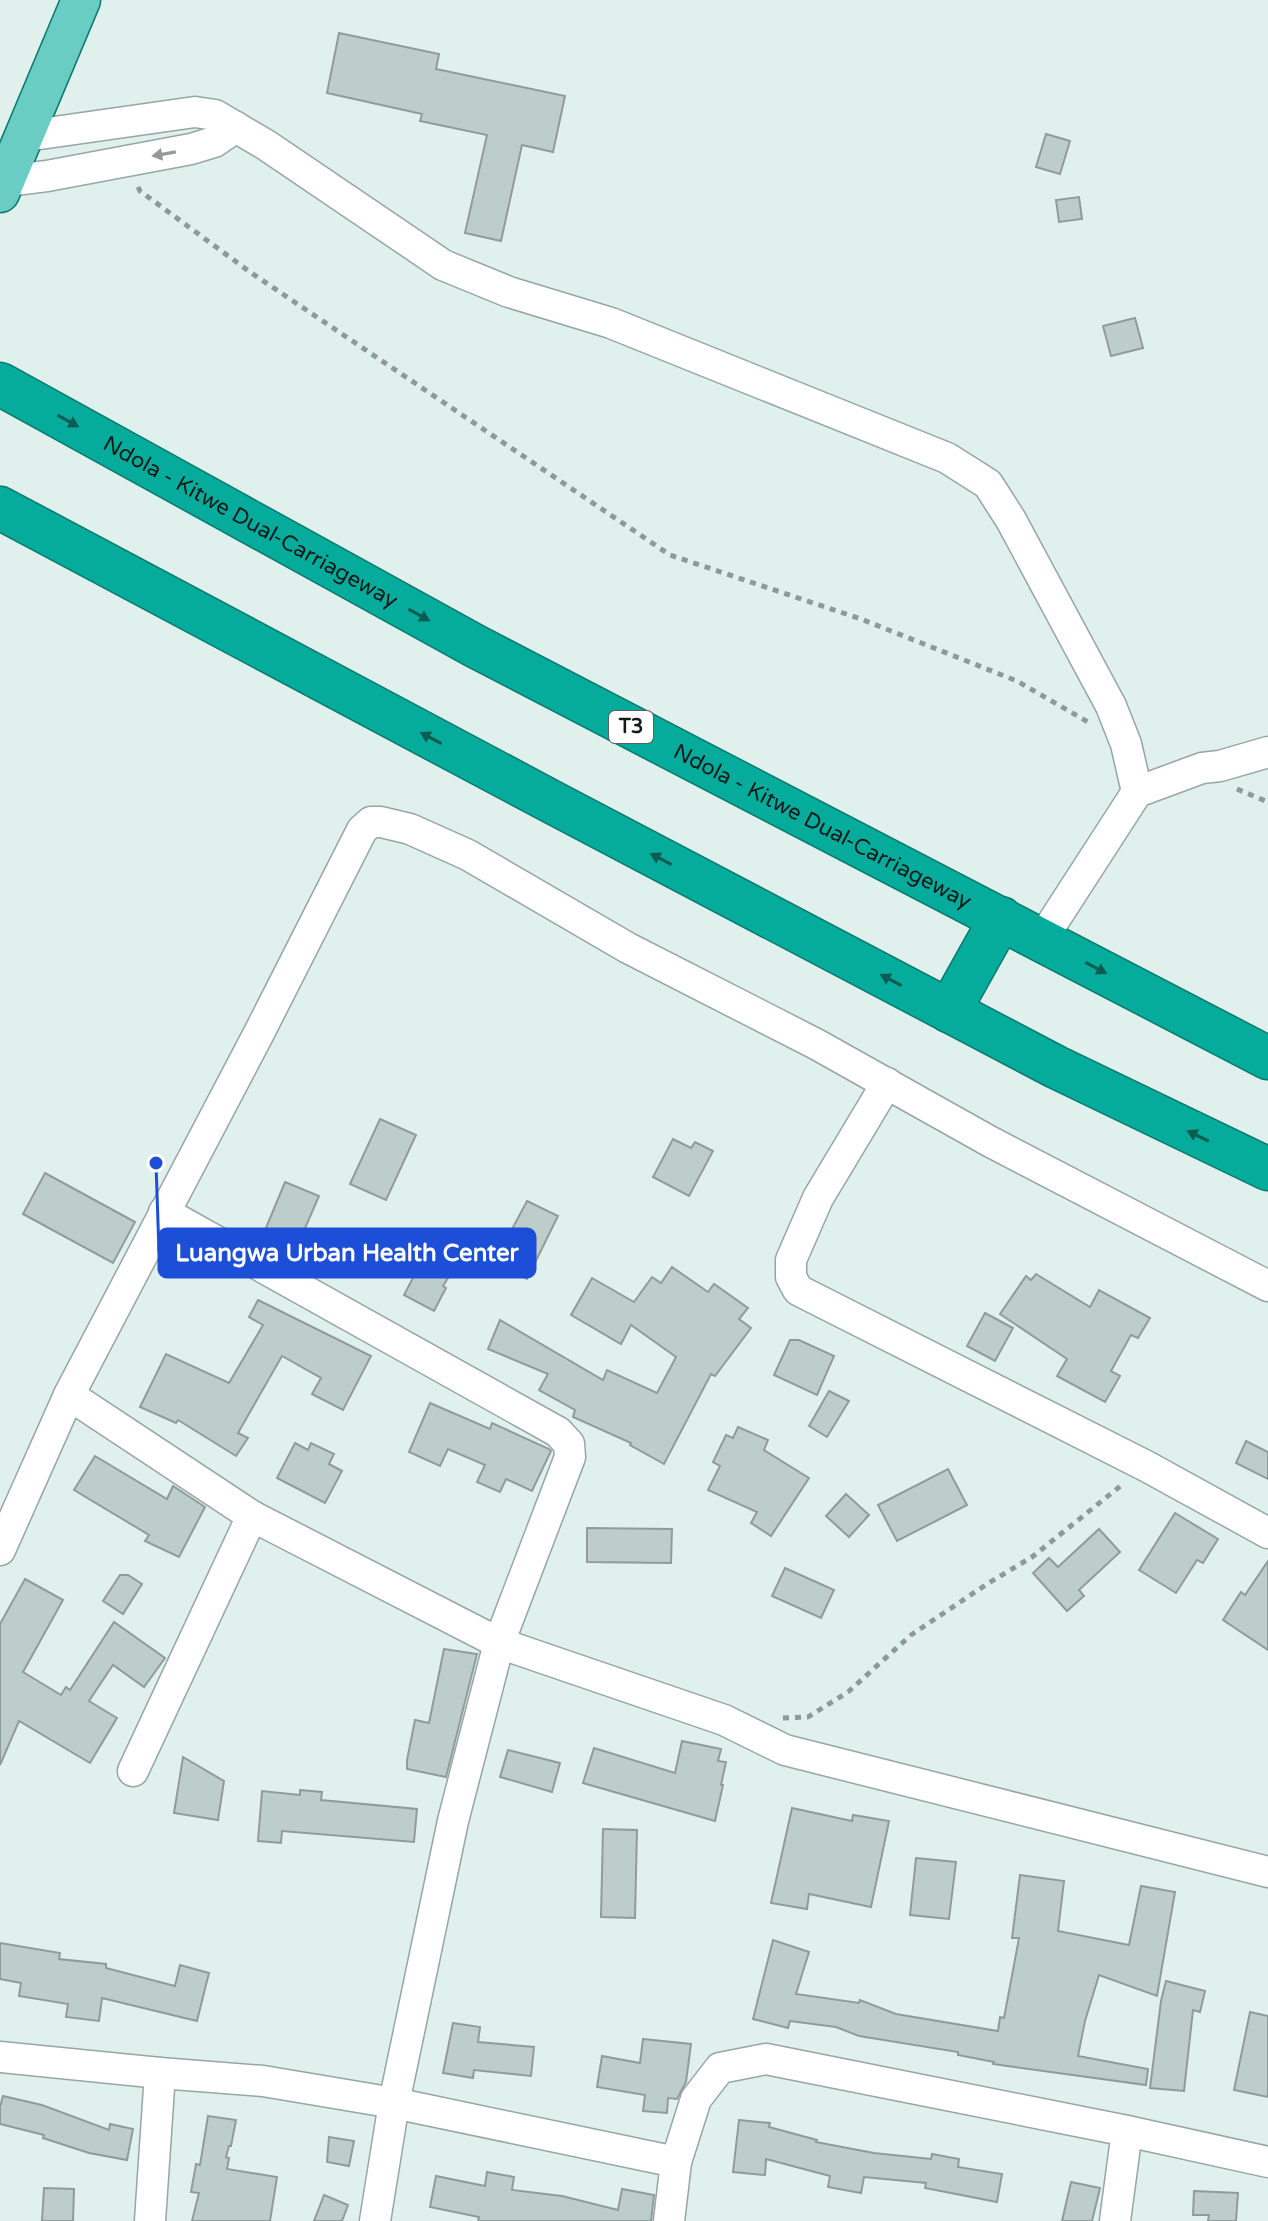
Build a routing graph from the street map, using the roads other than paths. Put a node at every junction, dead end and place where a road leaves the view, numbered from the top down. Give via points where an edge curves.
1 (81, 0) edge
2 (236, 127) junction
3 (26, 136) junction
4 (3, 187) edge
5 (0, 384) edge
6 (0, 508) edge
7 (1268, 752) edge
8 (1137, 792) junction
9 (1001, 918) junction
10 (1042, 939) junction
11 (949, 1011) junction
12 (1268, 1058) edge
13 (887, 1083) junction
14 (1268, 1169) edge
15 (164, 1212) junction
16 (1268, 1286) edge
17 (69, 1395) junction
18 (252, 1516) junction
19 (1268, 1533) edge
20 (0, 1550) edge
21 (499, 1643) junction
22 (133, 1771) dead end
23 (1268, 1872) edge
24 (0, 2057) edge
25 (160, 2073) junction
26 (394, 2103) junction
27 (1127, 2131) junction
28 (676, 2162) junction
29 (1268, 2162) edge
30 (150, 2221) edge
31 (375, 2221) edge
32 (669, 2221) edge
33 (1115, 2221) edge

1 - 3 main road
2 - 3 street via 215,115 195,112
2 -> 4 street via 191,149
2 - 8 street via 443,265 611,323 947,458 988,484 1111,706
3 - 4 main road
5 -> 9 highway, Ndola - Kitwe Dual-Carriageway / T3 via 475,646
11 -> 6 highway
7 - 8 street
8 - 10 street
9 - 10 highway, Ndola - Kitwe Dual-Carriageway / T3
9 - 11 highway
10 -> 12 highway, Ndola - Kitwe Dual-Carriageway / T3
14 -> 11 highway
13 - 15 street via 628,948 468,855 410,829 371,822 362,830
13 - 16 street
13 - 19 street via 818,1198 791,1260 798,1290
15 - 17 street
15 - 21 street via 558,1432 569,1444 570,1457
17 - 18 street
17 - 20 street
18 - 21 street
18 - 22 street
21 - 23 street via 724,1720 785,1750
21 - 26 street via 453,1821
24 - 25 street
25 - 26 street via 263,2081
25 - 30 street
26 - 28 street
26 - 31 street
27 - 28 street via 766,2059 720,2068 696,2099
27 - 29 street
27 - 33 street
28 - 32 street

